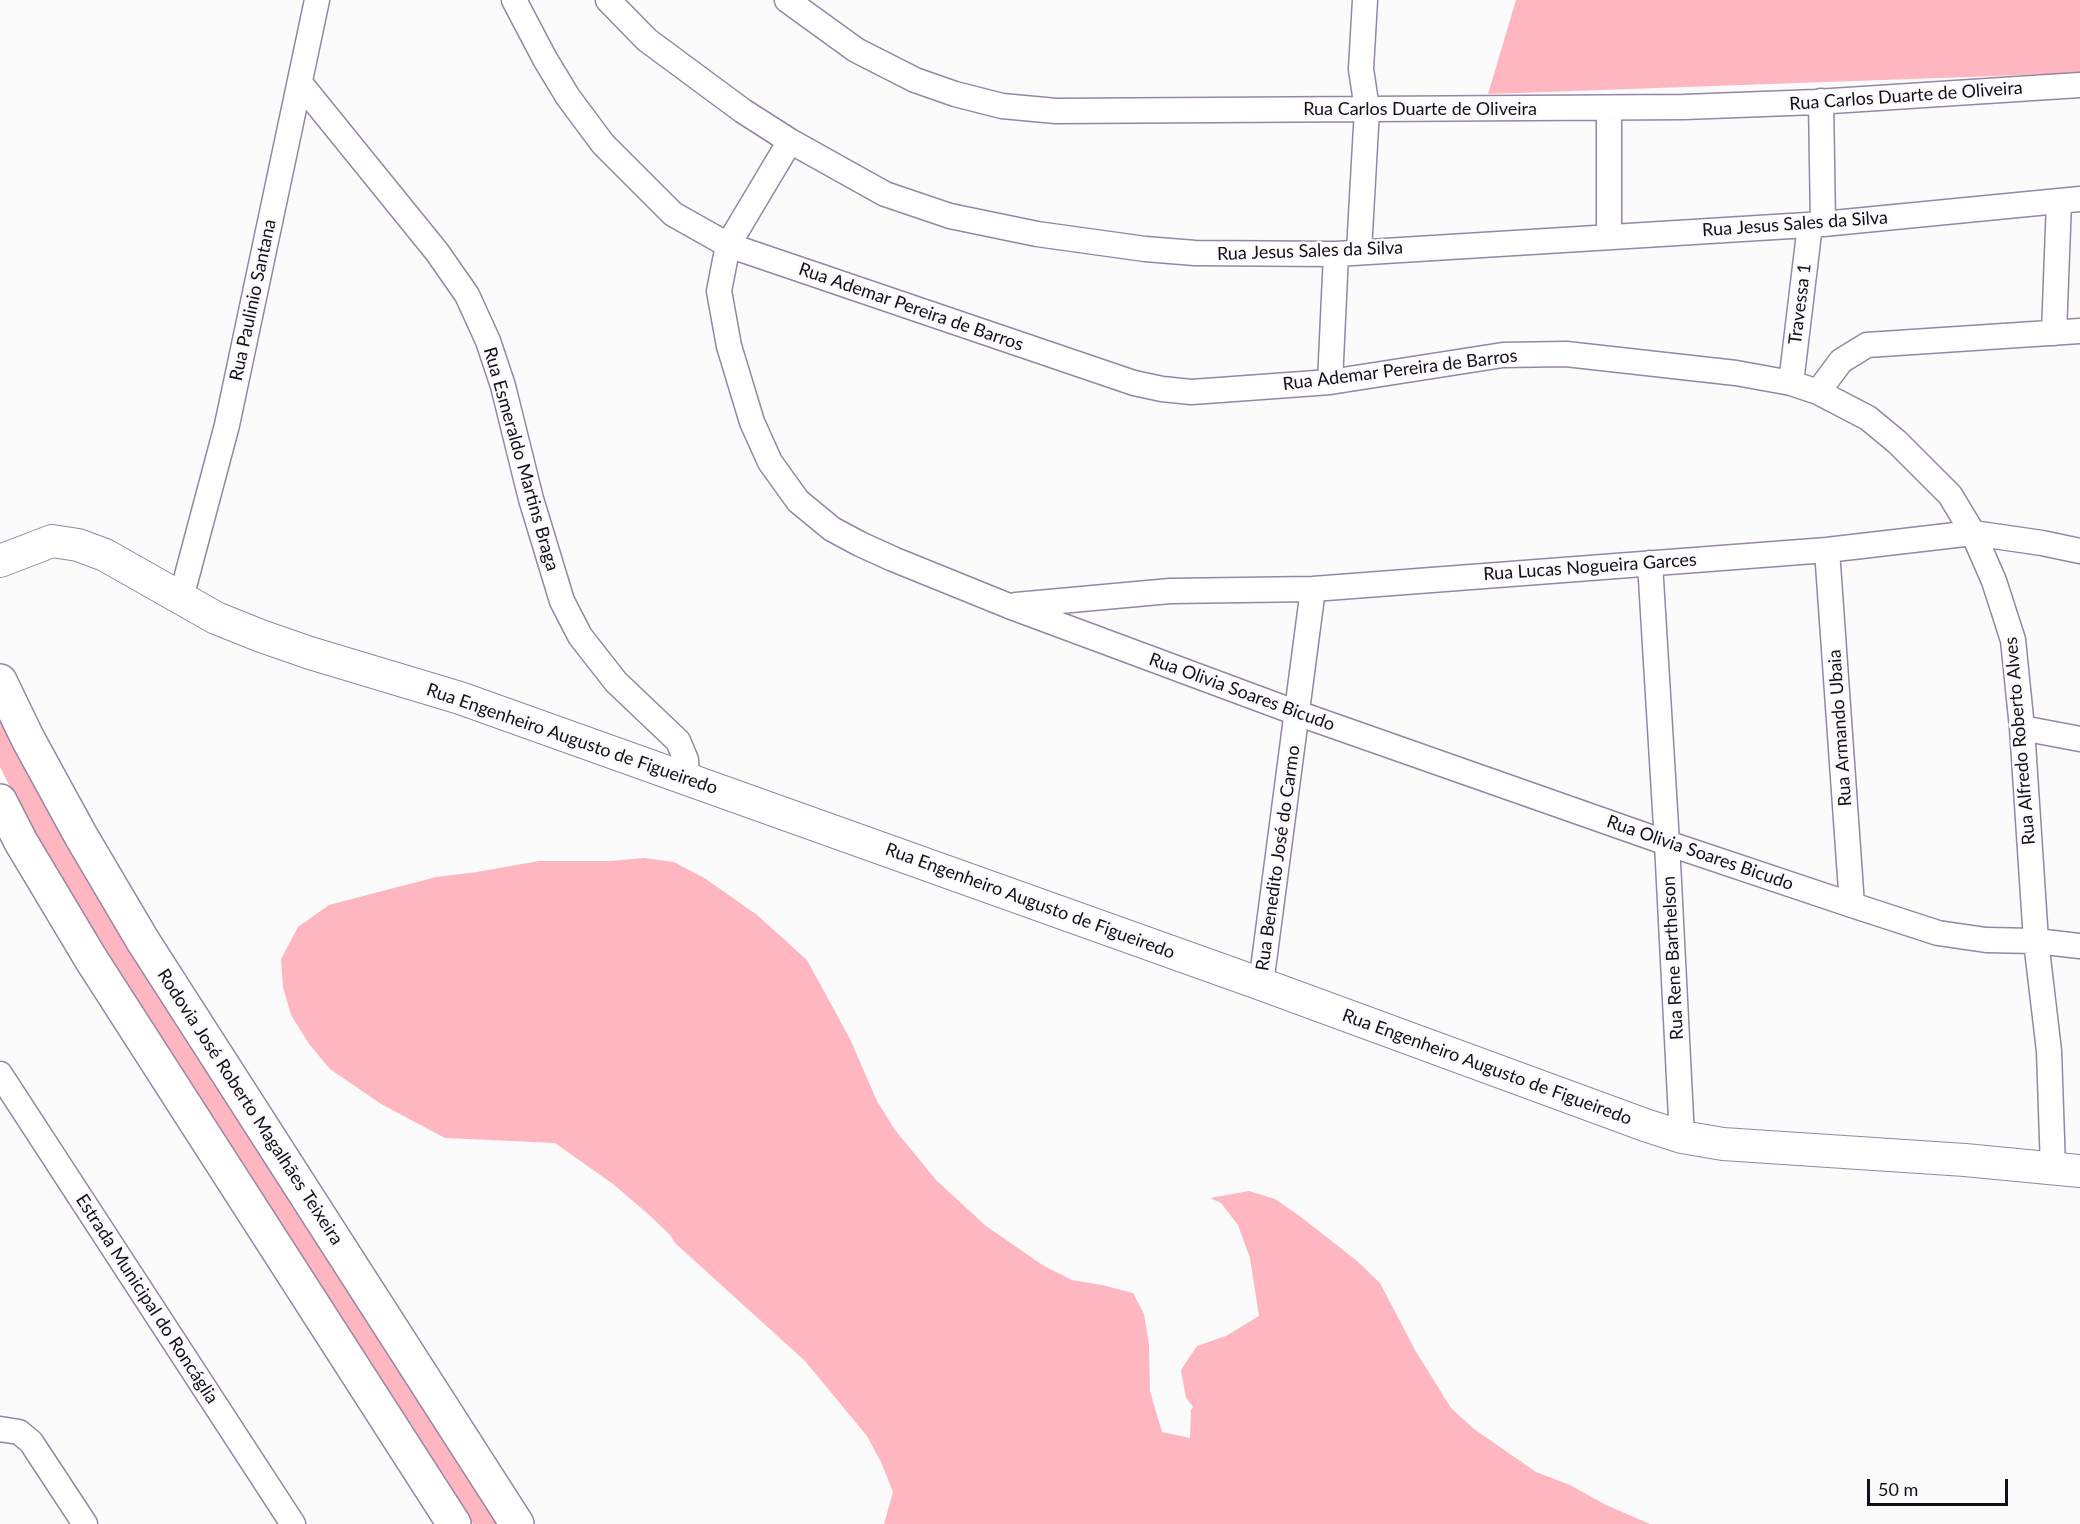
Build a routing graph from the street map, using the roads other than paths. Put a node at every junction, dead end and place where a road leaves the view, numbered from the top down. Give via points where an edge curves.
1 (317, 0) edge
2 (514, 0) edge
3 (608, 0) edge
4 (787, 0) edge
5 (1365, 0) edge
6 (300, 83) junction
7 (2080, 84) edge
8 (1821, 102) junction
9 (1609, 108) junction
10 (1367, 109) junction
11 (790, 141) junction
12 (2070, 201) edge
13 (1816, 224) junction
14 (1609, 236) junction
15 (728, 245) junction
16 (1347, 253) junction
17 (2080, 331) edge
18 (2054, 333) junction
19 (1330, 382) junction
20 (1791, 383) junction
21 (1818, 392) junction
22 (1973, 533) junction
23 (1827, 550) junction
24 (2080, 551) edge
25 (4, 560) edge
26 (1650, 563) junction
27 (1313, 589) junction
28 (1099, 597) junction
29 (181, 598) junction
30 (1009, 606) junction
31 (1080, 632) junction
32 (0, 681) edge
33 (1297, 713) junction
34 (2022, 728) junction
35 (2080, 739) edge
36 (687, 778) junction
37 (0, 801) edge
38 (1668, 843) junction
39 (1852, 905) junction
40 (2036, 941) junction
41 (2080, 946) edge
42 (1261, 984) junction
43 (0, 1074) edge
44 (1682, 1137) junction
45 (2066, 1169) edge
46 (1, 1428) edge
47 (85, 1524) edge
48 (293, 1524) edge
49 (454, 1524) edge
50 (518, 1524) edge

1 - 6 street, Rua Paulinio Santana
2 - 15 street, Rua Ademar Pereira de Barros via 562,87 603,144 673,214
3 - 11 street, Rua Jesus Sales da Silva via 674,61
4 - 10 street, Rua Carlos Duarte de Oliveira via 856,50 915,80 1002,106 1056,111
5 - 10 street via 1361,69
6 - 29 street, Rua Paulinio Santana via 227,424
6 - 36 street, Rua Esmeraldo Martins Braga via 437,252 467,295 503,386 531,500 562,601 580,636 616,681 678,741 686,760
7 - 8 street, Rua Carlos Duarte de Oliveira
8 - 9 street, Rua Carlos Duarte de Oliveira
8 - 13 street, Travessa 1
9 - 10 street, Rua Carlos Duarte de Oliveira
9 - 14 street
10 - 16 street
11 - 15 street, Rua Olivia Soares Bicudo
11 - 16 street, Rua Jesus Sales da Silva via 885,194 950,216 1037,234 1195,254
12 - 13 street, Rua Jesus Sales da Silva
12 - 18 street
13 - 14 street, Rua Jesus Sales da Silva
13 - 20 street, Travessa 1
14 - 16 street, Rua Jesus Sales da Silva
15 - 19 street, Rua Ademar Pereira de Barros via 1134,383 1191,392
15 - 30 street, Rua Olivia Soares Bicudo via 719,291 729,346 752,422 771,462 798,501 832,529 860,544
16 - 19 street
17 - 18 street
18 - 21 street via 1867,345 1841,361
19 - 20 street, Rua Ademar Pereira de Barros via 1503,355 1566,354
20 - 21 street, Rua Ademar Pereira de Barros
21 - 22 street, Rua Alfredo Roberto Alves via 1868,418 1897,442 1950,495
22 - 23 street, Rua Lucas Nogueira Garces
22 - 24 street, Rua Lucas Nogueira Garces
22 - 34 street, Rua Alfredo Roberto Alves via 2013,640
23 - 26 street, Rua Lucas Nogueira Garces
23 - 39 street, Rua Armando Ubaia
25 - 29 main road, Rua Engenheiro Augusto de Figueiredo via 52,541 78,545 105,555
26 - 27 street, Rua Lucas Nogueira Garces
26 - 38 street, Rua Rene Barthelson
27 - 28 street, Rua Lucas Nogueira Garces via 1170,591
27 - 33 street, Rua Benedito José do Carmo
28 - 30 street, Rua Lucas Nogueira Garces
28 - 31 street
29 - 36 main road, Rua Engenheiro Augusto de Figueiredo via 216,618 261,636 460,698
30 - 31 street, Rua Olivia Soares Bicudo
31 - 33 street, Rua Olivia Soares Bicudo
32 - 50 highway, Rodovia José Roberto Magalhães Teixeira via 81,836 138,931
33 - 38 street, Rua Olivia Soares Bicudo
33 - 42 street, Rua Benedito José do Carmo
34 - 35 street
34 - 40 street, Rua Alfredo Roberto Alves
36 - 42 main road, Rua Engenheiro Augusto de Figueiredo
37 - 49 highway via 91,959
38 - 39 street, Rua Olivia Soares Bicudo
38 - 44 street, Rua Rene Barthelson
39 - 40 street, Rua Olivia Soares Bicudo via 1938,933 1986,940
40 - 41 street, Rua Olivia Soares Bicudo
40 - 45 street, Rua Alfredo Roberto Alves
42 - 44 main road, Rua Engenheiro Augusto de Figueiredo
43 - 48 street, Estrada Municipal do Roncáglia
44 - 45 main road, Rua Engenheiro Augusto de Figueiredo via 1723,1144
46 - 47 street via 19,1432 31,1442

